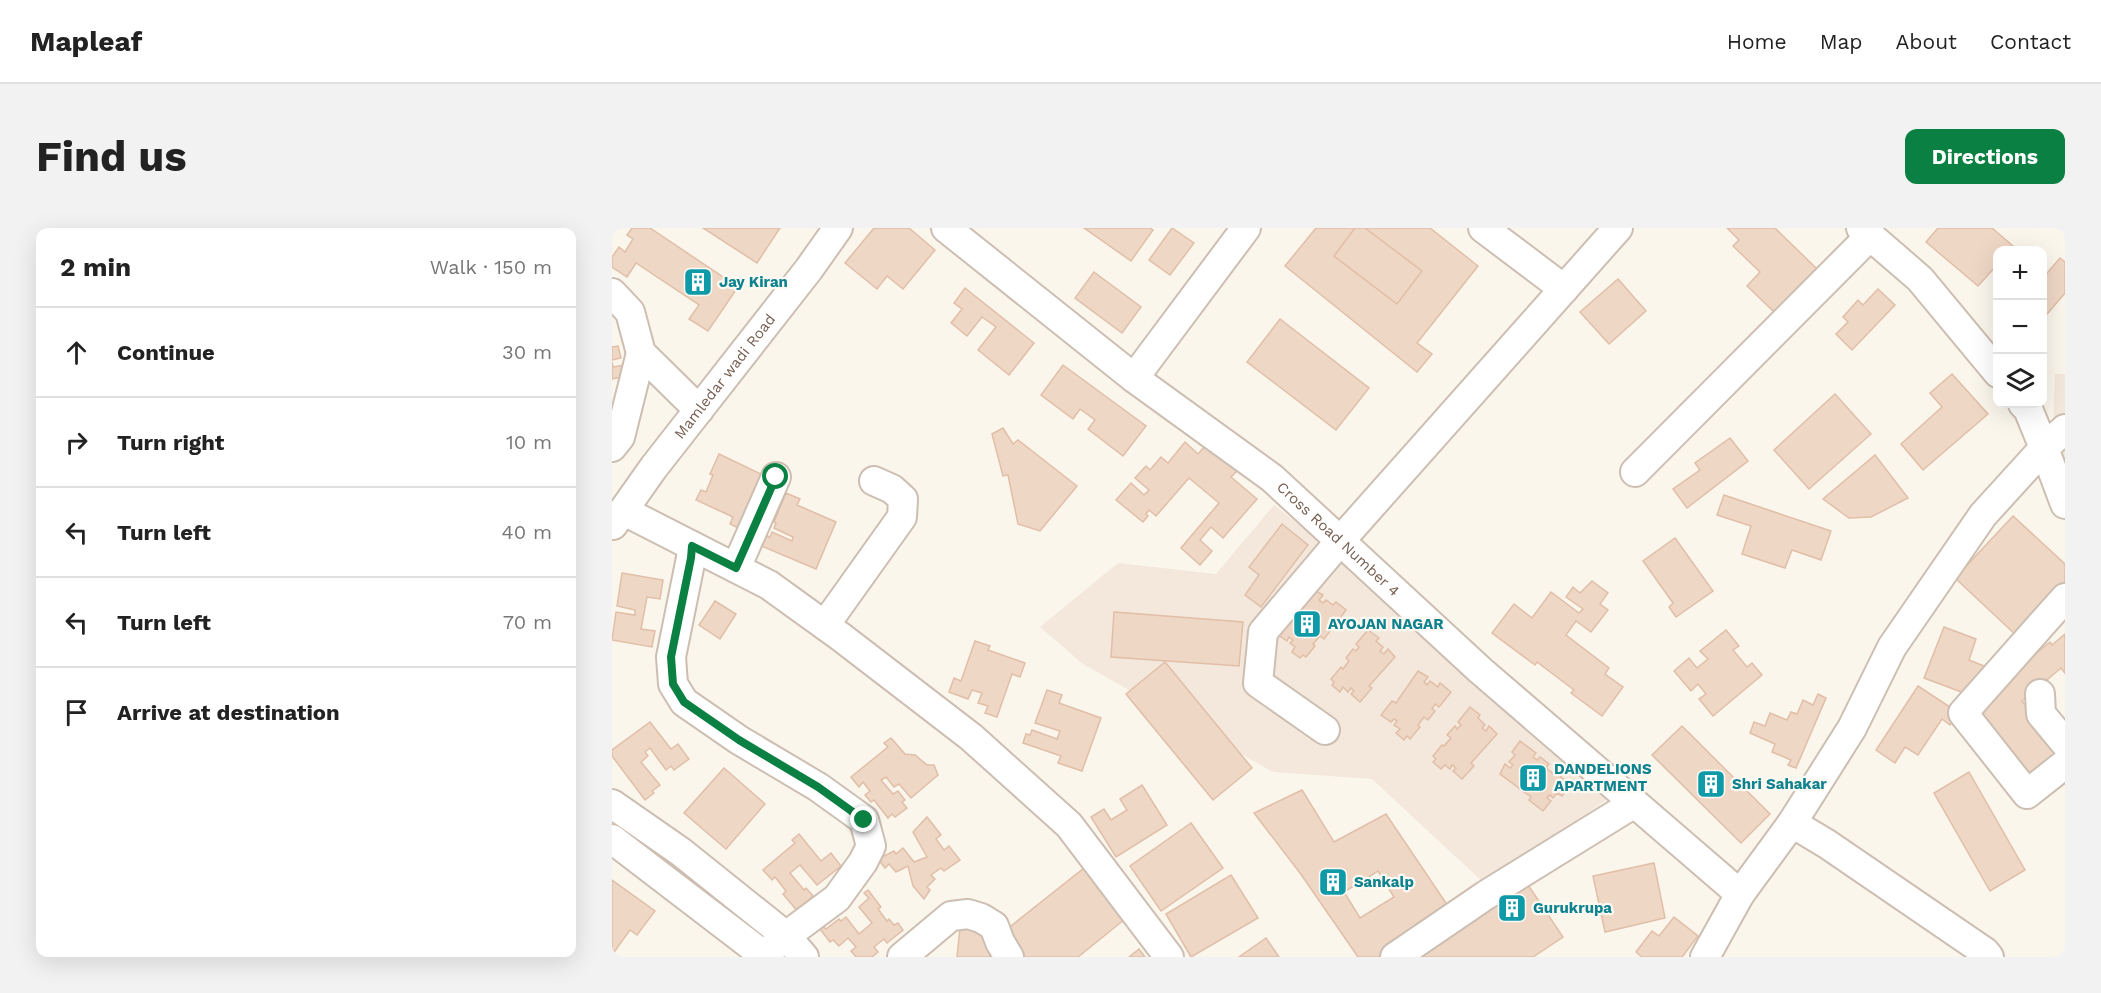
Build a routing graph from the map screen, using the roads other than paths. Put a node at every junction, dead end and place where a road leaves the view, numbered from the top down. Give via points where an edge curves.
1 (838, 228) edge
2 (946, 228) edge
3 (1483, 228) edge
4 (1618, 228) edge
5 (1866, 232) edge
6 (1232, 233) edge
7 (1564, 289) junction
8 (612, 293) edge
9 (641, 353) junction
10 (1993, 367) edge
11 (1134, 378) junction
12 (2027, 408) edge
13 (699, 410) junction
14 (2065, 429) edge
15 (612, 447) edge
16 (2044, 448) junction
17 (1635, 472) dead end
18 (776, 477) dead end
19 (874, 481) dead end
20 (2065, 504) edge
21 (618, 519) edge
22 (1340, 541) junction
23 (692, 546) junction
24 (736, 568) junction
25 (2065, 598) edge
26 (825, 625) junction
27 (2040, 694) dead end
28 (1325, 730) dead end
29 (2065, 743) edge
30 (2065, 764) edge
31 (612, 804) edge
32 (1633, 804) junction
33 (1792, 824) junction
34 (612, 839) edge
35 (1740, 894) junction
36 (786, 936) junction
37 (765, 956) edge
38 (804, 957) edge
39 (902, 957) edge
40 (1009, 957) edge
41 (1169, 957) edge
42 (1395, 957) edge
43 (1705, 957) edge
44 (1989, 957) edge

1 - 13 street, Mamledar wadi Road
2 - 11 street, Cross Road Number 4
3 - 7 street
4 - 7 street
5 - 10 street via 1920,279
5 - 17 street
6 - 11 street
7 - 22 street
8 - 9 street via 630,312
9 - 13 street
9 - 15 street via 620,437
11 - 22 street, Cross Road Number 4 via 1272,478
12 - 16 street
13 - 21 street, Mamledar wadi Road
14 - 16 street
16 - 20 street
16 - 33 street via 1983,514 1892,647 1852,728
18 - 24 street
19 - 26 street via 903,499 902,517
21 - 23 street
22 - 28 street via 1263,632 1258,683
22 - 32 street, Cross Road Number 4
23 - 24 street
23 - 36 street via 671,657 673,684 684,702 864,820 872,846 837,898
24 - 26 street via 769,585
25 - 30 street via 1963,713 2027,794
26 - 41 street via 971,737 1069,825
27 - 29 street via 2041,714
31 - 36 street via 681,852
32 - 35 street, Cross Road Number 4
32 - 42 street
33 - 35 street
33 - 44 street
34 - 37 street
35 - 43 street
36 - 37 street
36 - 38 street
39 - 40 street via 951,916 968,914 994,926

